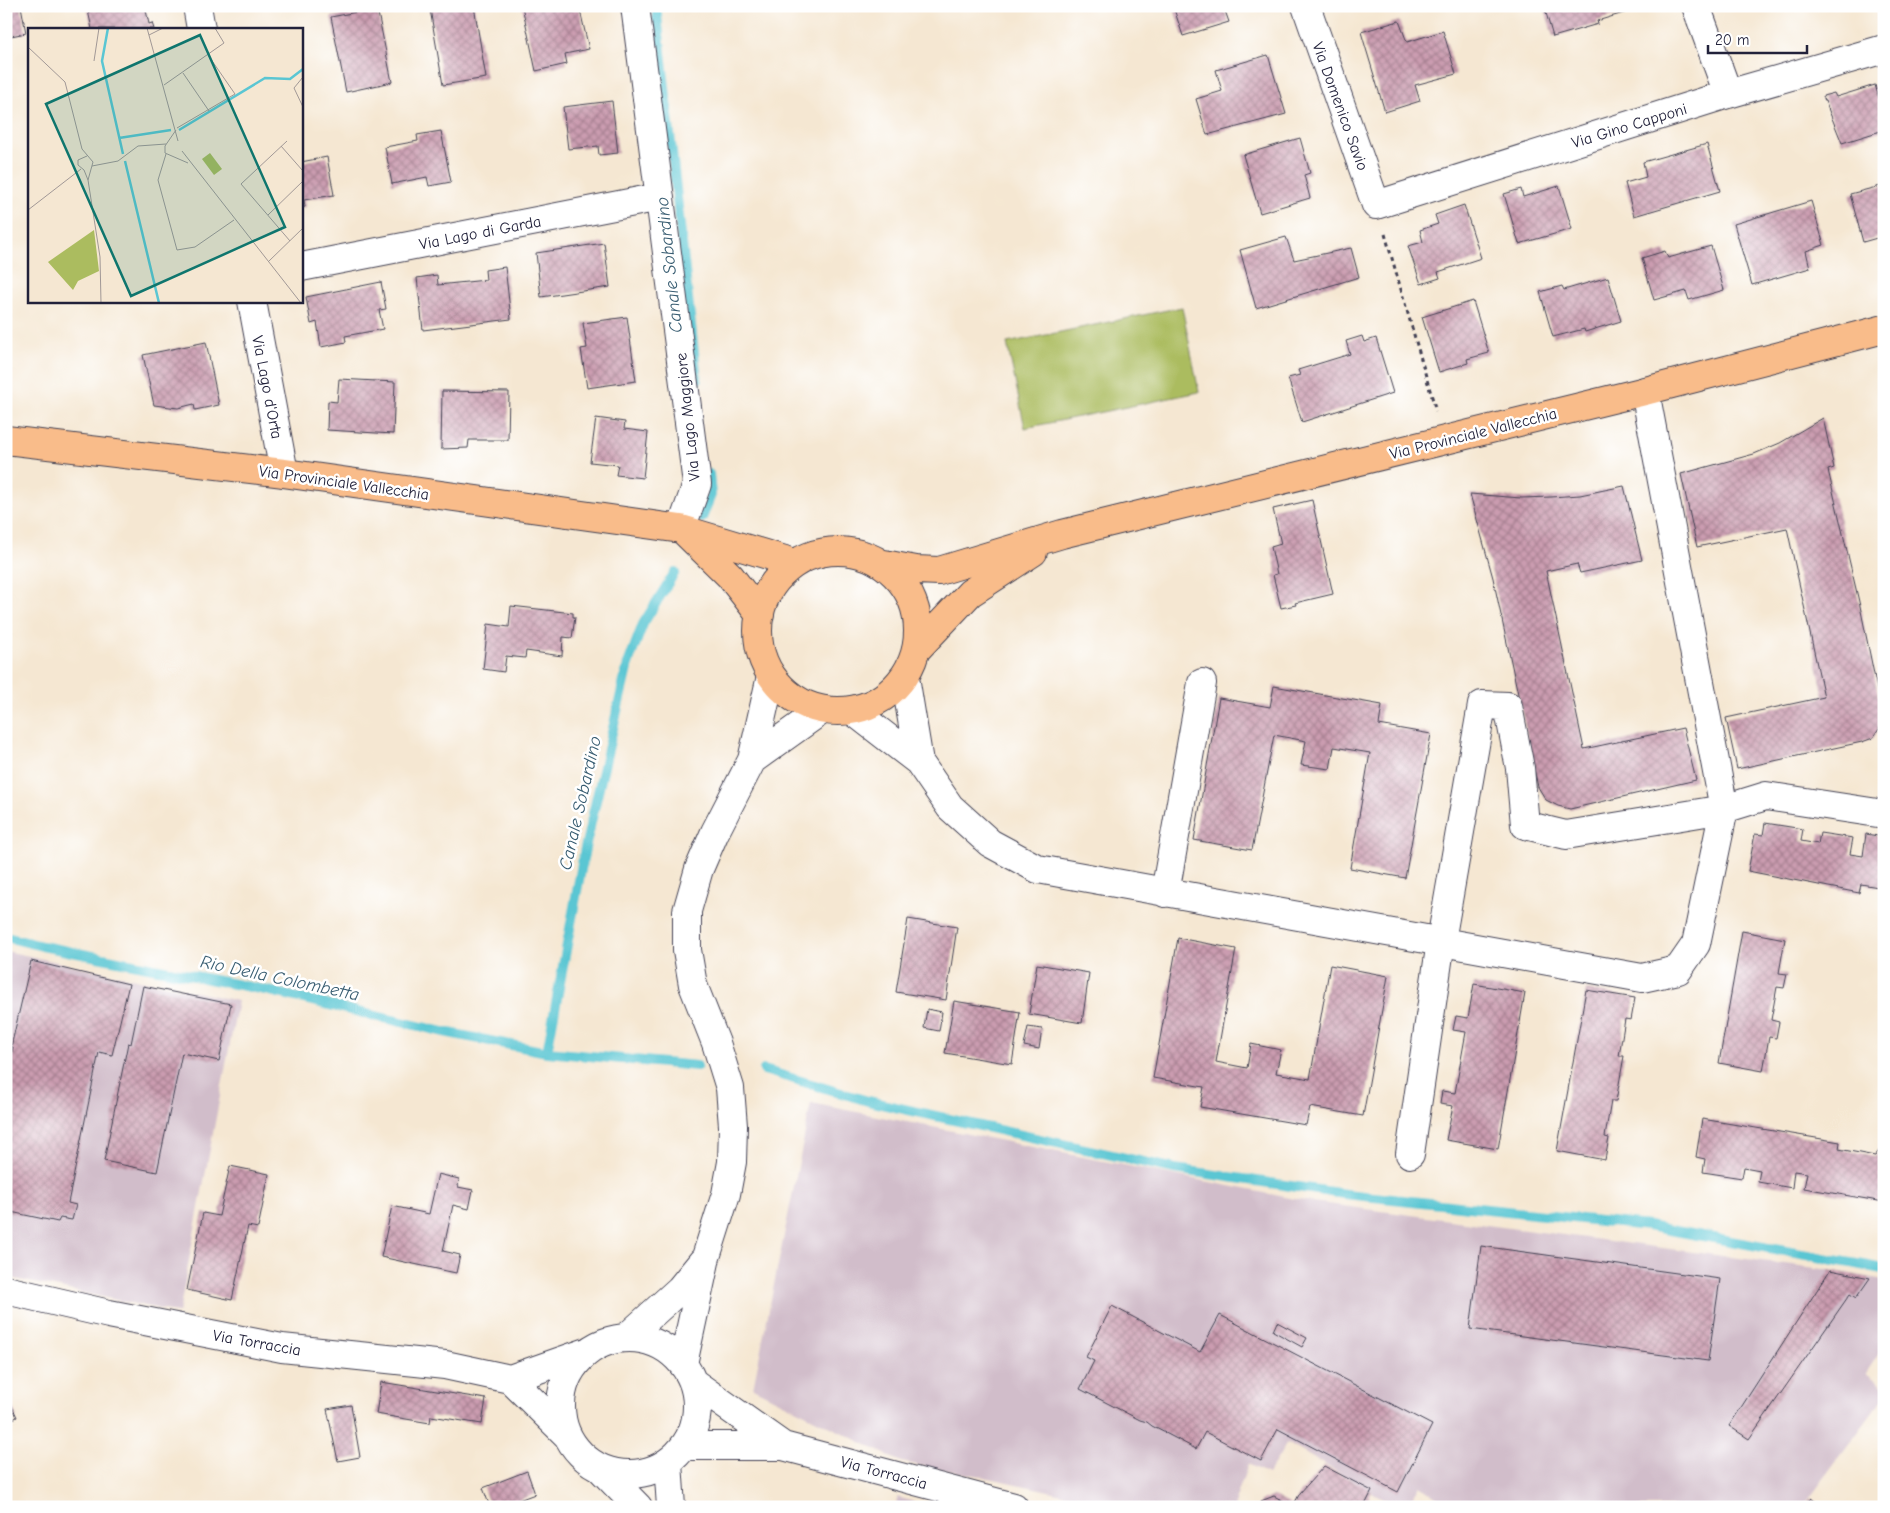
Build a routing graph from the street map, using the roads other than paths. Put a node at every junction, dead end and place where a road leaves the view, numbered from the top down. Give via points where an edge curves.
1 (197, 6) edge
2 (635, 6) edge
3 (1306, 6) edge
4 (1696, 6) edge
5 (201, 28) edge
6 (1884, 49) edge
7 (1728, 94) junction
8 (660, 197) junction
9 (1376, 205) joint
10 (302, 267) edge
11 (252, 302) edge
12 (1884, 329) edge
13 (1645, 391) junction
14 (6, 440) edge
15 (284, 473) junction
16 (681, 529) junction
17 (1062, 534) junction
18 (795, 563) junction
19 (884, 564) junction
20 (760, 615) junction
21 (918, 648) junction
22 (771, 676) junction
23 (905, 677) junction
24 (1202, 683) dead end
25 (822, 710) junction
26 (853, 711) junction
27 (752, 760) junction
28 (920, 762) junction
29 (1724, 809) junction
30 (1884, 814) edge
31 (1165, 893) junction
32 (1441, 942) junction
33 (1410, 1154) dead end
34 (706, 1256) junction
35 (6, 1290) edge
36 (627, 1337) junction
37 (587, 1352) junction
38 (689, 1373) junction
39 (510, 1379) junction
40 (567, 1436) junction
41 (783, 1446) junction
42 (676, 1454) junction
43 (600, 1468) junction
44 (638, 1507) edge
45 (671, 1507) edge
46 (1014, 1507) edge

1 - 5 street
2 - 8 street, Via Lago Maggiore
3 - 9 street, Via Domenico Savio
4 - 7 street
6 - 7 street, Via Gino Capponi
7 - 9 street, Via Gino Capponi
8 - 10 street, Via Lago di Garda
8 - 16 street, Via Lago Maggiore via 697,484
11 - 15 street, Via Lago d'Orta
12 - 13 main road, Via Provinciale Vallecchia
13 - 17 main road, Via Provinciale Vallecchia
13 - 29 street
14 - 15 main road, Via Provinciale Vallecchia
15 - 16 main road, Via Provinciale Vallecchia
16 - 18 main road, Via Provinciale Vallecchia
16 - 20 main road via 730,576
17 - 19 main road, Via Provinciale Vallecchia via 939,571
17 - 21 main road, Via Provinciale Vallecchia via 970,592
18 - 19 main road, Via Provinciale Vallecchia via 816,553 840,550 863,554
18 - 20 main road, Via Provinciale Vallecchia via 778,577
19 - 21 main road, Via Provinciale Vallecchia via 902,581 914,601 919,624
20 - 22 main road, Via Provinciale Vallecchia via 759,643
21 - 23 main road, Via Provinciale Vallecchia
22 - 25 main road, Via Provinciale Vallecchia via 784,692 802,704
22 - 27 street
23 - 26 main road, Via Provinciale Vallecchia via 891,693 874,704
23 - 28 street
24 - 31 street
25 - 26 main road, Via Provinciale Vallecchia
25 - 27 street
26 - 28 street
27 - 34 street via 702,862 687,911 687,950 693,985 730,1088 733,1126 732,1162 726,1194
28 - 31 street via 950,807 976,831 990,843 1038,869
29 - 30 street via 1766,796
29 - 32 street via 1696,944 1678,970 1642,978
29 - 32 street via 1566,835 1525,825 1520,768 1508,706 1482,705
31 - 32 street
32 - 33 street
34 - 36 street via 680,1289
34 - 38 street
35 - 39 street, Via Torraccia via 282,1348 445,1365
36 - 37 street via 606,1342
36 - 38 street via 648,1340 668,1349
37 - 39 street
37 - 40 street via 572,1369 562,1390 561,1413
38 - 41 street, Via Torraccia
38 - 42 street via 698,1404 695,1426
39 - 40 street
40 - 43 street via 580,1455
41 - 42 street, Via Torraccia
41 - 46 street, Via Torraccia
42 - 43 street via 646,1473 623,1475
42 - 45 street
43 - 44 street

